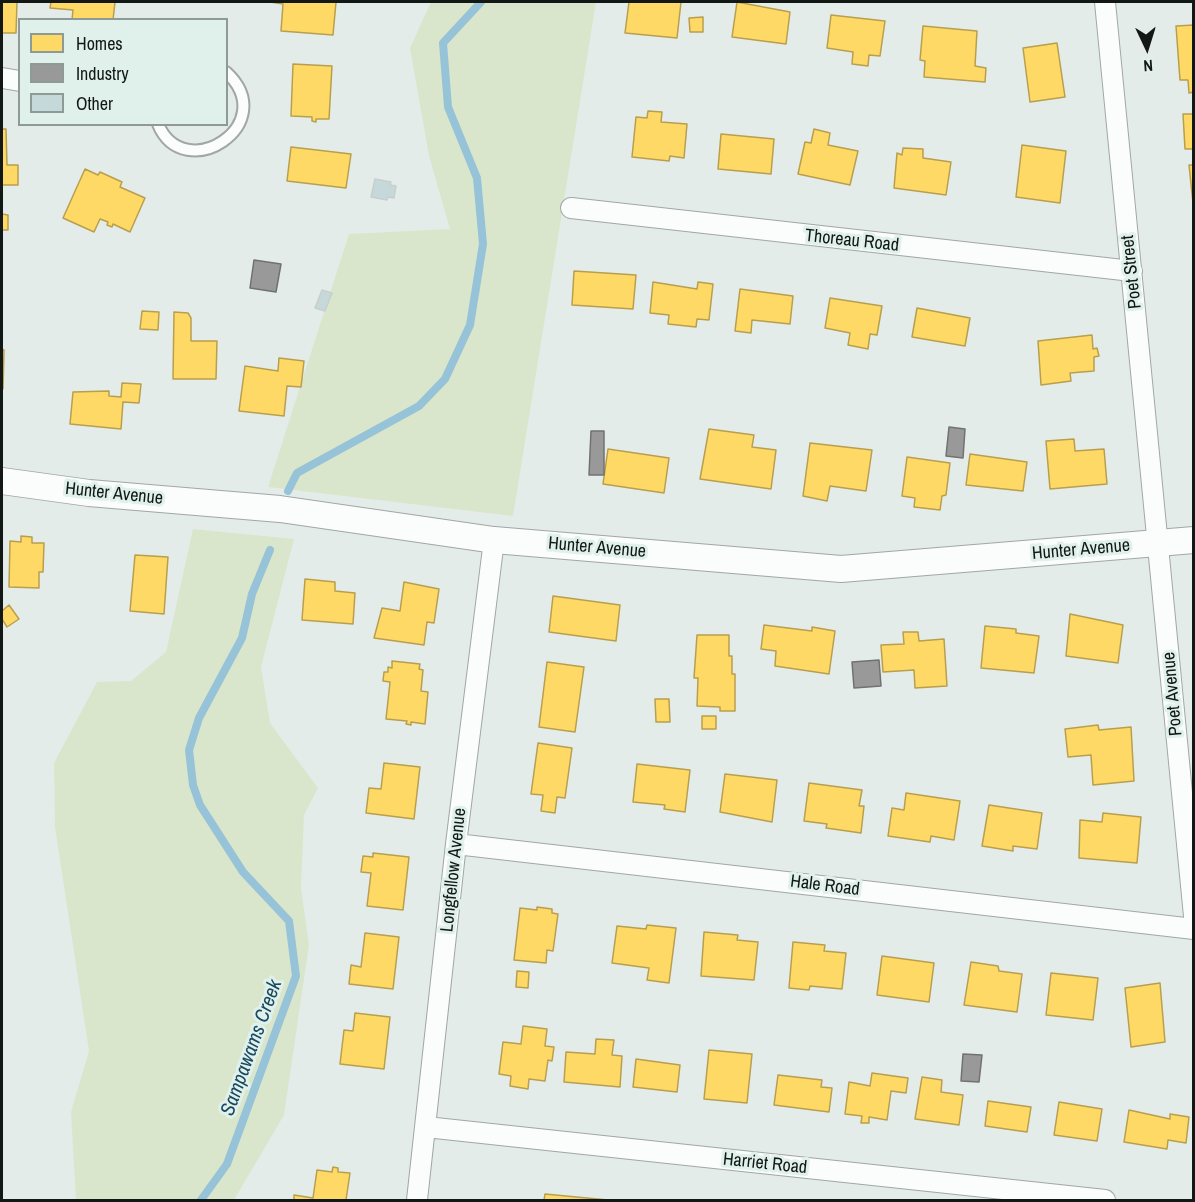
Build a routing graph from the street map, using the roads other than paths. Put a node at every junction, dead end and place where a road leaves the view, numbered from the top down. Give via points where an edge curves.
1 (1105, 2) edge
2 (228, 74) edge
3 (2, 78) edge
4 (18, 81) edge
5 (159, 126) edge
6 (571, 208) dead end
7 (1132, 272) junction
8 (2, 481) edge
9 (494, 540) junction
10 (1194, 540) edge
11 (1159, 543) junction
12 (456, 844) junction
13 (1194, 916) edge
14 (1194, 929) edge
15 (426, 1127) junction
16 (417, 1200) edge
17 (1105, 1200) edge

1 - 7 street, Poet Street
2 - 5 lane via 241,92 243,107 241,121 223,143 202,150 182,148 169,140
3 - 4 street
6 - 7 street, Thoreau Road
7 - 11 street, Poet Street
8 - 9 street, Hunter Avenue via 89,493 280,509
9 - 11 street, Hunter Avenue via 841,569
9 - 12 street, Longfellow Avenue
10 - 11 street, Hunter Avenue
11 - 13 street, Poet Avenue
12 - 14 street, Hale Road
12 - 15 street, Longfellow Avenue
15 - 16 street, Longfellow Avenue
15 - 17 street, Harriet Road

